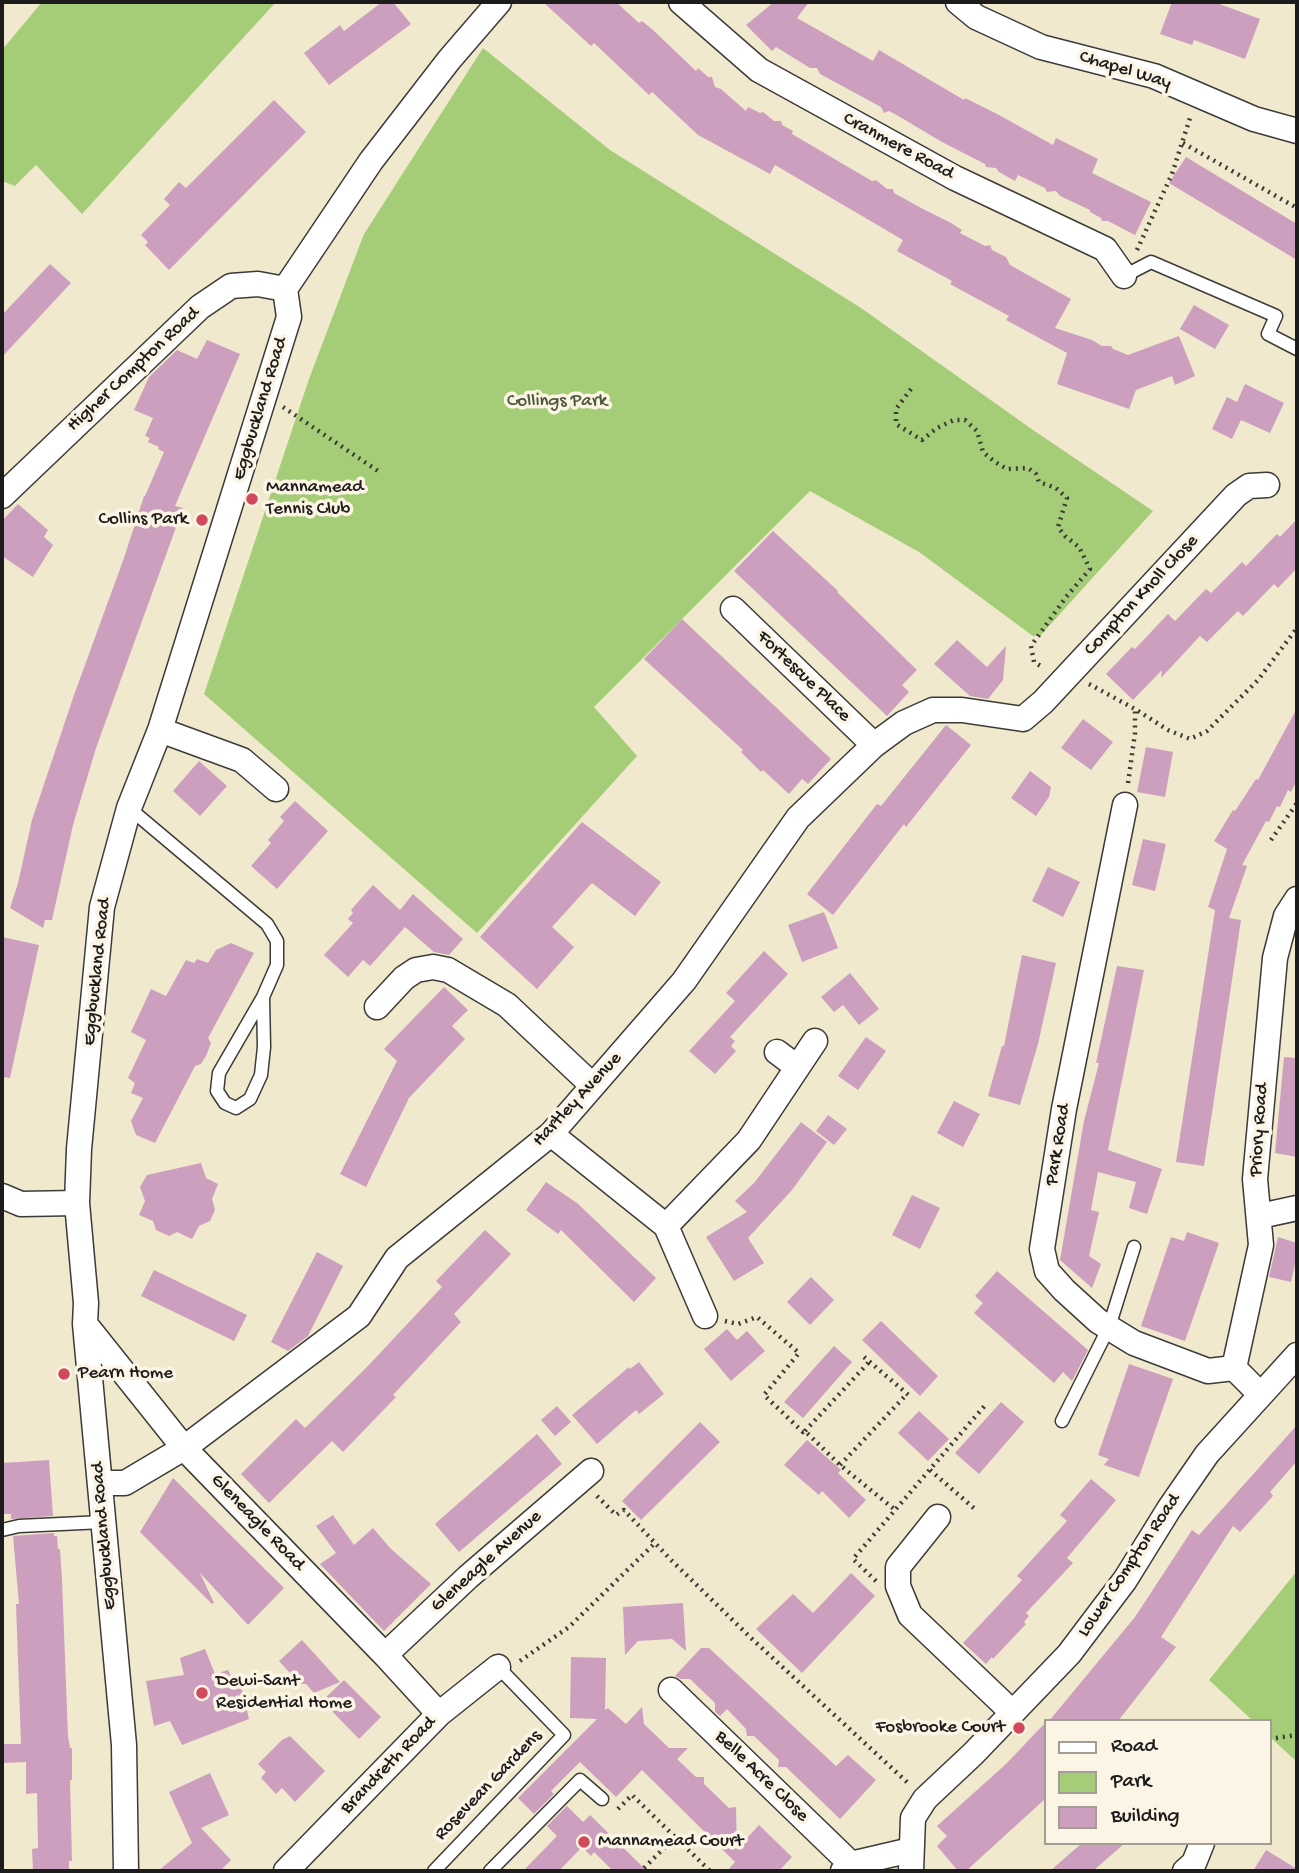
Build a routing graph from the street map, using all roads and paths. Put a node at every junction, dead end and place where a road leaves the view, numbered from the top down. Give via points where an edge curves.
1 (499, 2) edge
2 (681, 2) edge
3 (958, 2) edge
4 (1297, 131) edge
5 (1297, 208) edge
6 (1124, 276) junction
7 (285, 289) junction
8 (1297, 349) edge
9 (911, 389) dead end
10 (265, 395) junction
11 (381, 473) dead end
12 (1266, 485) dead end
13 (2, 496) edge
14 (733, 609) dead end
15 (1297, 628) edge
16 (1066, 677) junction
17 (1135, 709) junction
18 (1023, 719) joint
19 (160, 730) junction
20 (874, 746) junction
21 (276, 789) dead end
22 (1297, 803) edge
23 (1125, 805) joint
24 (128, 808) junction
25 (1271, 840) dead end
26 (1297, 899) edge
27 (263, 997) junction
28 (377, 1007) dead end
29 (815, 1041) dead end
30 (777, 1052) dead end
31 (797, 1067) junction
32 (592, 1085) junction
33 (551, 1134) junction
34 (2, 1196) edge
35 (77, 1203) junction
36 (1297, 1209) edge
37 (1260, 1216) junction
38 (666, 1226) junction
39 (1133, 1247) dead end
40 (705, 1316) joint
41 (85, 1324) junction
42 (1109, 1327) junction
43 (1297, 1355) edge
44 (864, 1356) dead end
45 (870, 1361) junction
46 (1234, 1368) junction
47 (907, 1394) junction
48 (1260, 1394) junction
49 (912, 1398) dead end
50 (987, 1404) dead end
51 (1062, 1421) dead end
52 (805, 1431) junction
53 (184, 1448) junction
54 (840, 1465) junction
55 (930, 1470) junction
56 (586, 1476) joint
57 (100, 1483) junction
58 (894, 1509) junction
59 (976, 1510) dead end
60 (938, 1517) dead end
61 (103, 1522) junction
62 (2, 1530) edge
63 (656, 1542) junction
64 (898, 1586) junction
65 (385, 1655) junction
66 (500, 1670) junction
67 (671, 1690) dead end
68 (1012, 1712) junction
69 (439, 1714) junction
70 (1297, 1735) edge
71 (1271, 1740) edge
72 (601, 1799) joint
73 (925, 1799) junction
74 (675, 1837) junction
75 (1201, 1845) edge
76 (911, 1861) edge
77 (644, 1868) dead end
78 (847, 1868) edge
79 (126, 1871) edge
80 (286, 1871) edge
81 (434, 1871) edge
82 (490, 1871) edge
83 (710, 1871) edge
84 (1185, 1871) edge

1 - 7 street via 371,161
2 - 6 street, Cranmere Road via 768,76 955,177 1105,248
3 - 4 street, Chapel Way via 976,17 1041,47 1154,76 1254,119
5 - 6 path via 1183,143
6 - 8 lane via 1151,262 1276,316 1268,334
7 - 10 street, Eggbuckland Road via 289,317
7 - 13 street, Higher Compton Road via 231,286 200,307
9 - 16 path via 896,409 897,424 922,440 954,420 965,420 977,431 983,452 995,462 1007,469 1028,468 1040,482 1067,498 1058,527 1079,547 1090,569 1031,646 1034,662
10 - 11 path
10 - 19 street, Eggbuckland Road
12 - 16 street, Compton Knoll Close via 1249,486 1236,495
14 - 20 street, Fortescue Place
15 - 17 path via 1258,680 1208,731 1189,739
16 - 17 path
16 - 18 street, Compton Knoll Close
17 - 23 path
18 - 20 street, Hartley Avenue via 933,710 904,723
19 - 21 street via 242,760
19 - 24 street, Eggbuckland Road
20 - 32 street, Hartley Avenue via 798,818 684,981
22 - 25 path
23 - 42 street, Park Road via 1042,1249 1047,1271
24 - 27 lane via 267,924 277,941 277,965
24 - 35 street, Eggbuckland Road via 102,907
26 - 37 street, Priory Road via 1286,916 1275,958 1255,1179
27 - 27 lane via 261,1075 250,1099 236,1108 225,1103 217,1091 219,1073
28 - 32 street via 416,970 448,970 507,1006
29 - 31 street
30 - 31 street
31 - 38 street via 749,1140
32 - 33 street, Hartley Avenue
33 - 38 street
33 - 53 street, Hartley Avenue via 397,1258 359,1316
34 - 35 street via 21,1204
35 - 41 street, Eggbuckland Road
36 - 37 street
37 - 46 street, Priory Road via 1261,1245
38 - 40 street
39 - 42 lane
40 - 52 path via 738,1324 757,1317 799,1353 764,1395
41 - 53 street, Gleneagle Road
41 - 57 street, Eggbuckland Road
42 - 46 street, Park Road via 1134,1343 1209,1371
42 - 51 lane
43 - 48 street, Lower Compton Road
44 - 45 path
45 - 47 path
45 - 52 path
46 - 48 street
47 - 49 path
47 - 54 path
48 - 68 street, Lower Compton Road via 1208,1454 1125,1580 1069,1654
50 - 55 path
52 - 54 path
53 - 57 street, Hartley Avenue via 125,1483
53 - 65 street, Gleneagle Road
54 - 58 path
55 - 58 path
55 - 59 path
56 - 63 path via 616,1515 624,1510
56 - 65 street, Gleneagle Avenue via 467,1577
57 - 61 street, Eggbuckland Road
58 - 64 path via 853,1559 883,1588
60 - 64 street via 898,1567
61 - 62 lane
61 - 79 street, Eggbuckland Road via 124,1745
63 - 66 path via 569,1628
63 - 73 path via 750,1637
64 - 68 street via 911,1615
65 - 69 street, Gleneagle Road
66 - 69 street, Brandreth Road
66 - 81 lane, Rosevean Gardens via 564,1735
67 - 78 street, Belle Acre Close
68 - 73 street, Lower Compton Road
69 - 80 street, Brandreth Road
70 - 71 path
72 - 74 path via 616,1812 632,1795
72 - 82 lane via 580,1780
73 - 76 street, Lower Compton Road via 914,1818
74 - 77 path
74 - 83 path
75 - 84 street
76 - 78 street, Lower Compton Road

